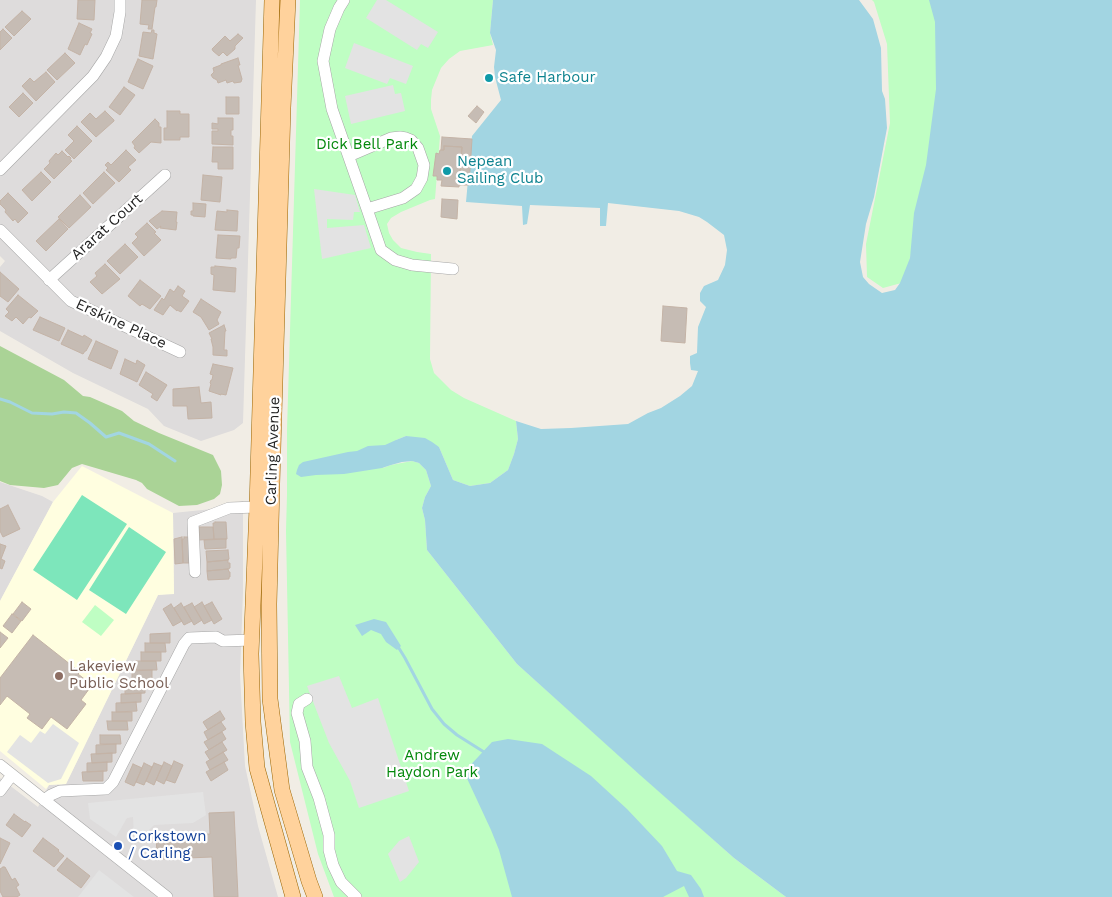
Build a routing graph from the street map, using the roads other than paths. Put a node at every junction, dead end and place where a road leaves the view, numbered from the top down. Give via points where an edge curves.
1 (120, 0) edge
2 (272, 0) edge
3 (288, 0) edge
4 (344, 0) edge
5 (349, 156) junction
6 (0, 170) edge
7 (165, 175) dead end
8 (368, 209) junction
9 (0, 230) edge
10 (453, 269) dead end
11 (50, 280) junction
12 (180, 352) dead end
13 (257, 507) junction
14 (195, 572) dead end
15 (252, 640) junction
16 (307, 699) dead end
17 (0, 765) edge
18 (12, 775) junction
19 (0, 791) edge
20 (44, 800) junction
21 (314, 896) edge
22 (167, 897) edge
23 (293, 897) edge
24 (356, 897) edge

1 - 6 street via 116,36 93,76
2 - 13 main road, Carling Avenue
3 - 21 main road, Carling Avenue via 271,494 270,699 282,790
4 - 5 street via 330,28 323,60 332,109
5 - 8 street
5 - 8 street via 391,138 406,138 418,148 424,165 416,190 403,198
7 - 11 street, Ararat Court
8 - 10 street via 381,250 412,265
9 - 11 street, Erskine Place
11 - 12 street, Erskine Place via 71,301
13 - 14 street via 229,508 193,522
13 - 15 main road, Carling Avenue
15 - 20 street via 189,638 113,782 106,789 60,791
15 - 23 main road, Carling Avenue via 257,768
16 - 24 street via 299,704 297,714 305,741 307,767 319,798 333,865 341,882
17 - 18 street
18 - 19 street
18 - 20 street
20 - 22 street

